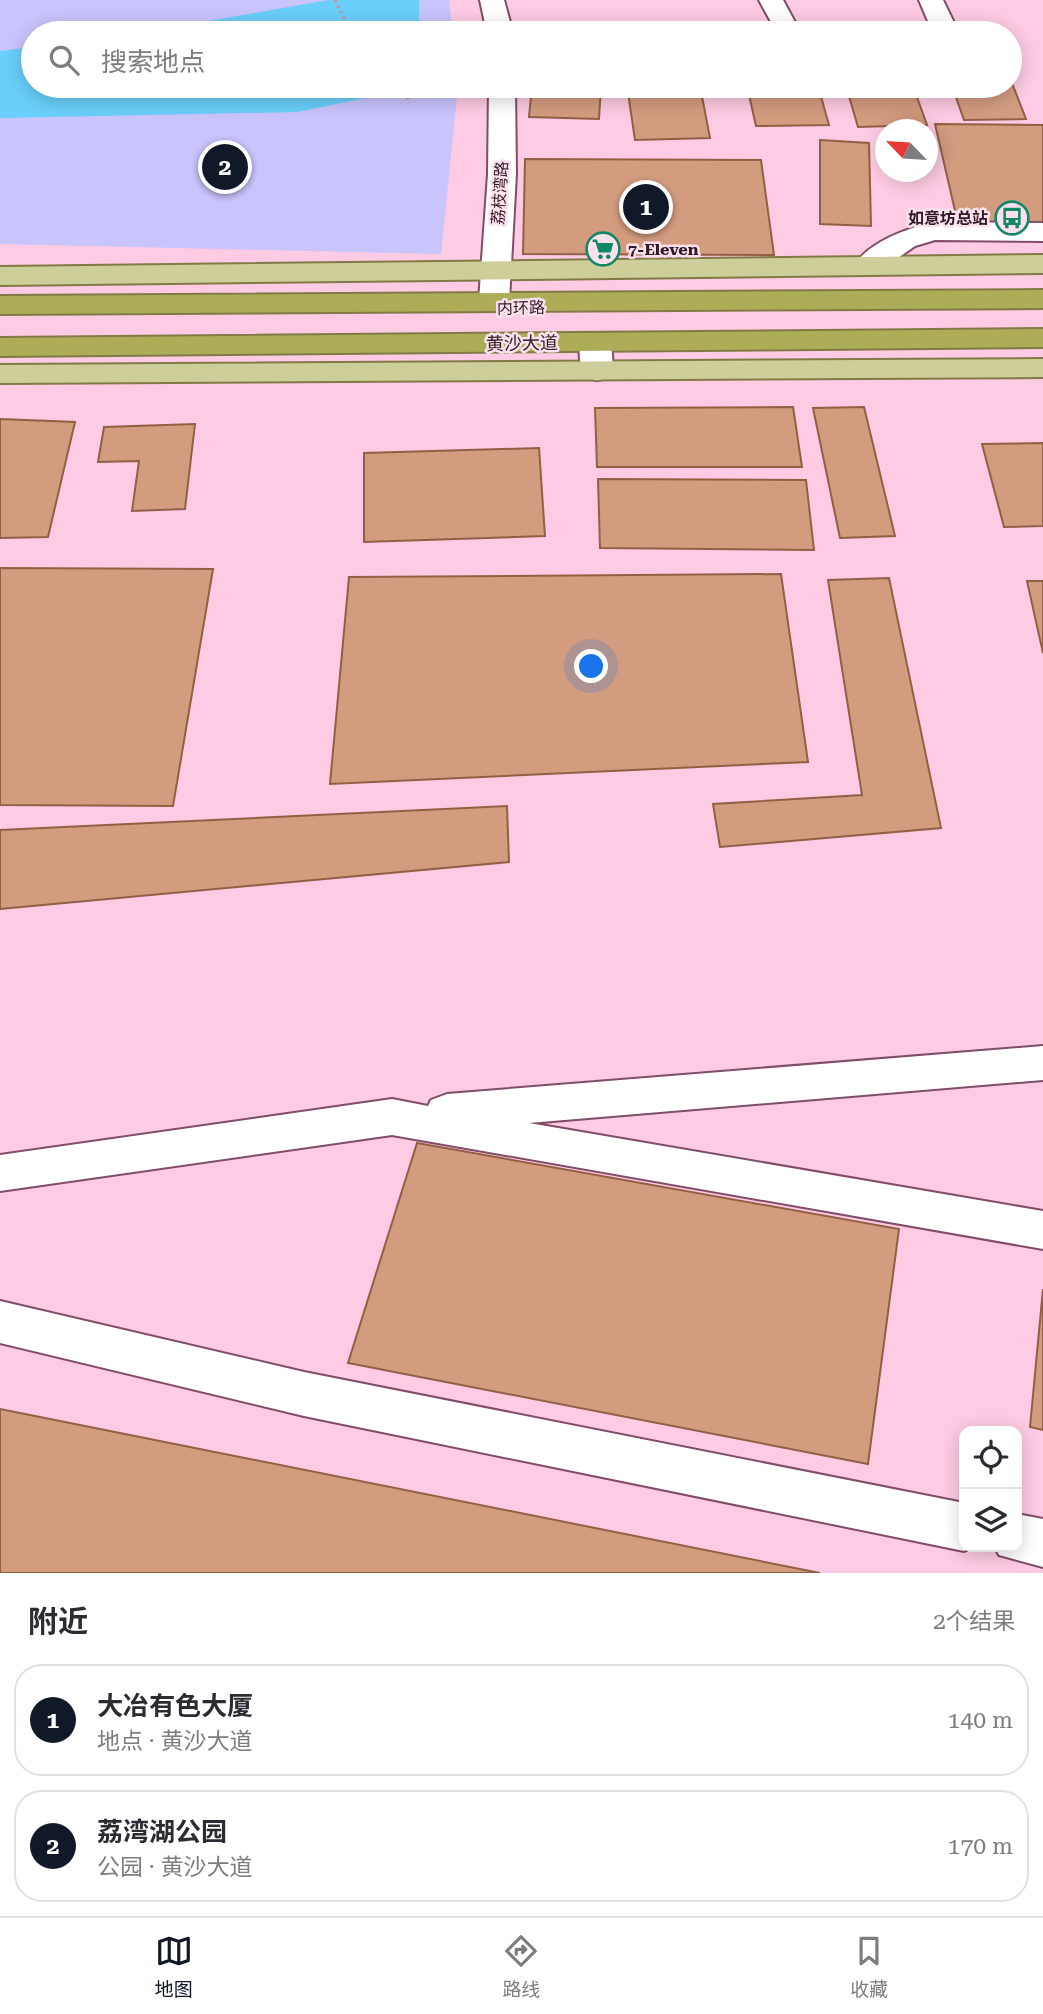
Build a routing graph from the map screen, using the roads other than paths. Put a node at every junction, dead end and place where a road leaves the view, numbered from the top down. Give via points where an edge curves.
1 (492, 0) edge
2 (771, 0) edge
3 (931, 0) edge
4 (497, 21) edge
5 (782, 21) edge
6 (941, 21) edge
7 (502, 98) edge
8 (1043, 232) edge
9 (1043, 264) edge
10 (869, 265) junction
11 (828, 266) junction
12 (494, 270) junction
13 (0, 276) edge
14 (834, 299) junction
15 (1043, 299) edge
16 (494, 301) junction
17 (1043, 304) edge
18 (0, 307) edge
19 (1043, 337) edge
20 (0, 345) edge
21 (596, 357) junction
22 (1043, 368) edge
23 (0, 374) edge
24 (1043, 1063) edge
25 (392, 1116) junction
26 (0, 1173) edge
27 (1043, 1230) edge
28 (0, 1322) edge
29 (959, 1526) edge
30 (1022, 1539) edge
31 (1043, 1543) edge

1 - 4 street
2 - 5 street
3 - 6 street
7 - 12 street, 荔枝湾路 via 502,174
8 - 10 street via 933,231 905,240
9 - 10 main road
10 - 11 main road
11 - 12 main road
11 - 14 main road
12 - 13 main road
12 - 16 street, 荔枝湾路
14 - 15 highway
14 - 16 highway
16 - 18 highway
17 - 18 highway, 内环路 via 167,311
19 - 20 highway, 内环路
19 - 21 highway, 黄沙大道
20 - 21 highway, 黄沙大道
21 - 22 main road
21 - 23 main road
24 - 25 street
25 - 26 street
25 - 27 street
28 - 29 street via 304,1394
30 - 31 street

